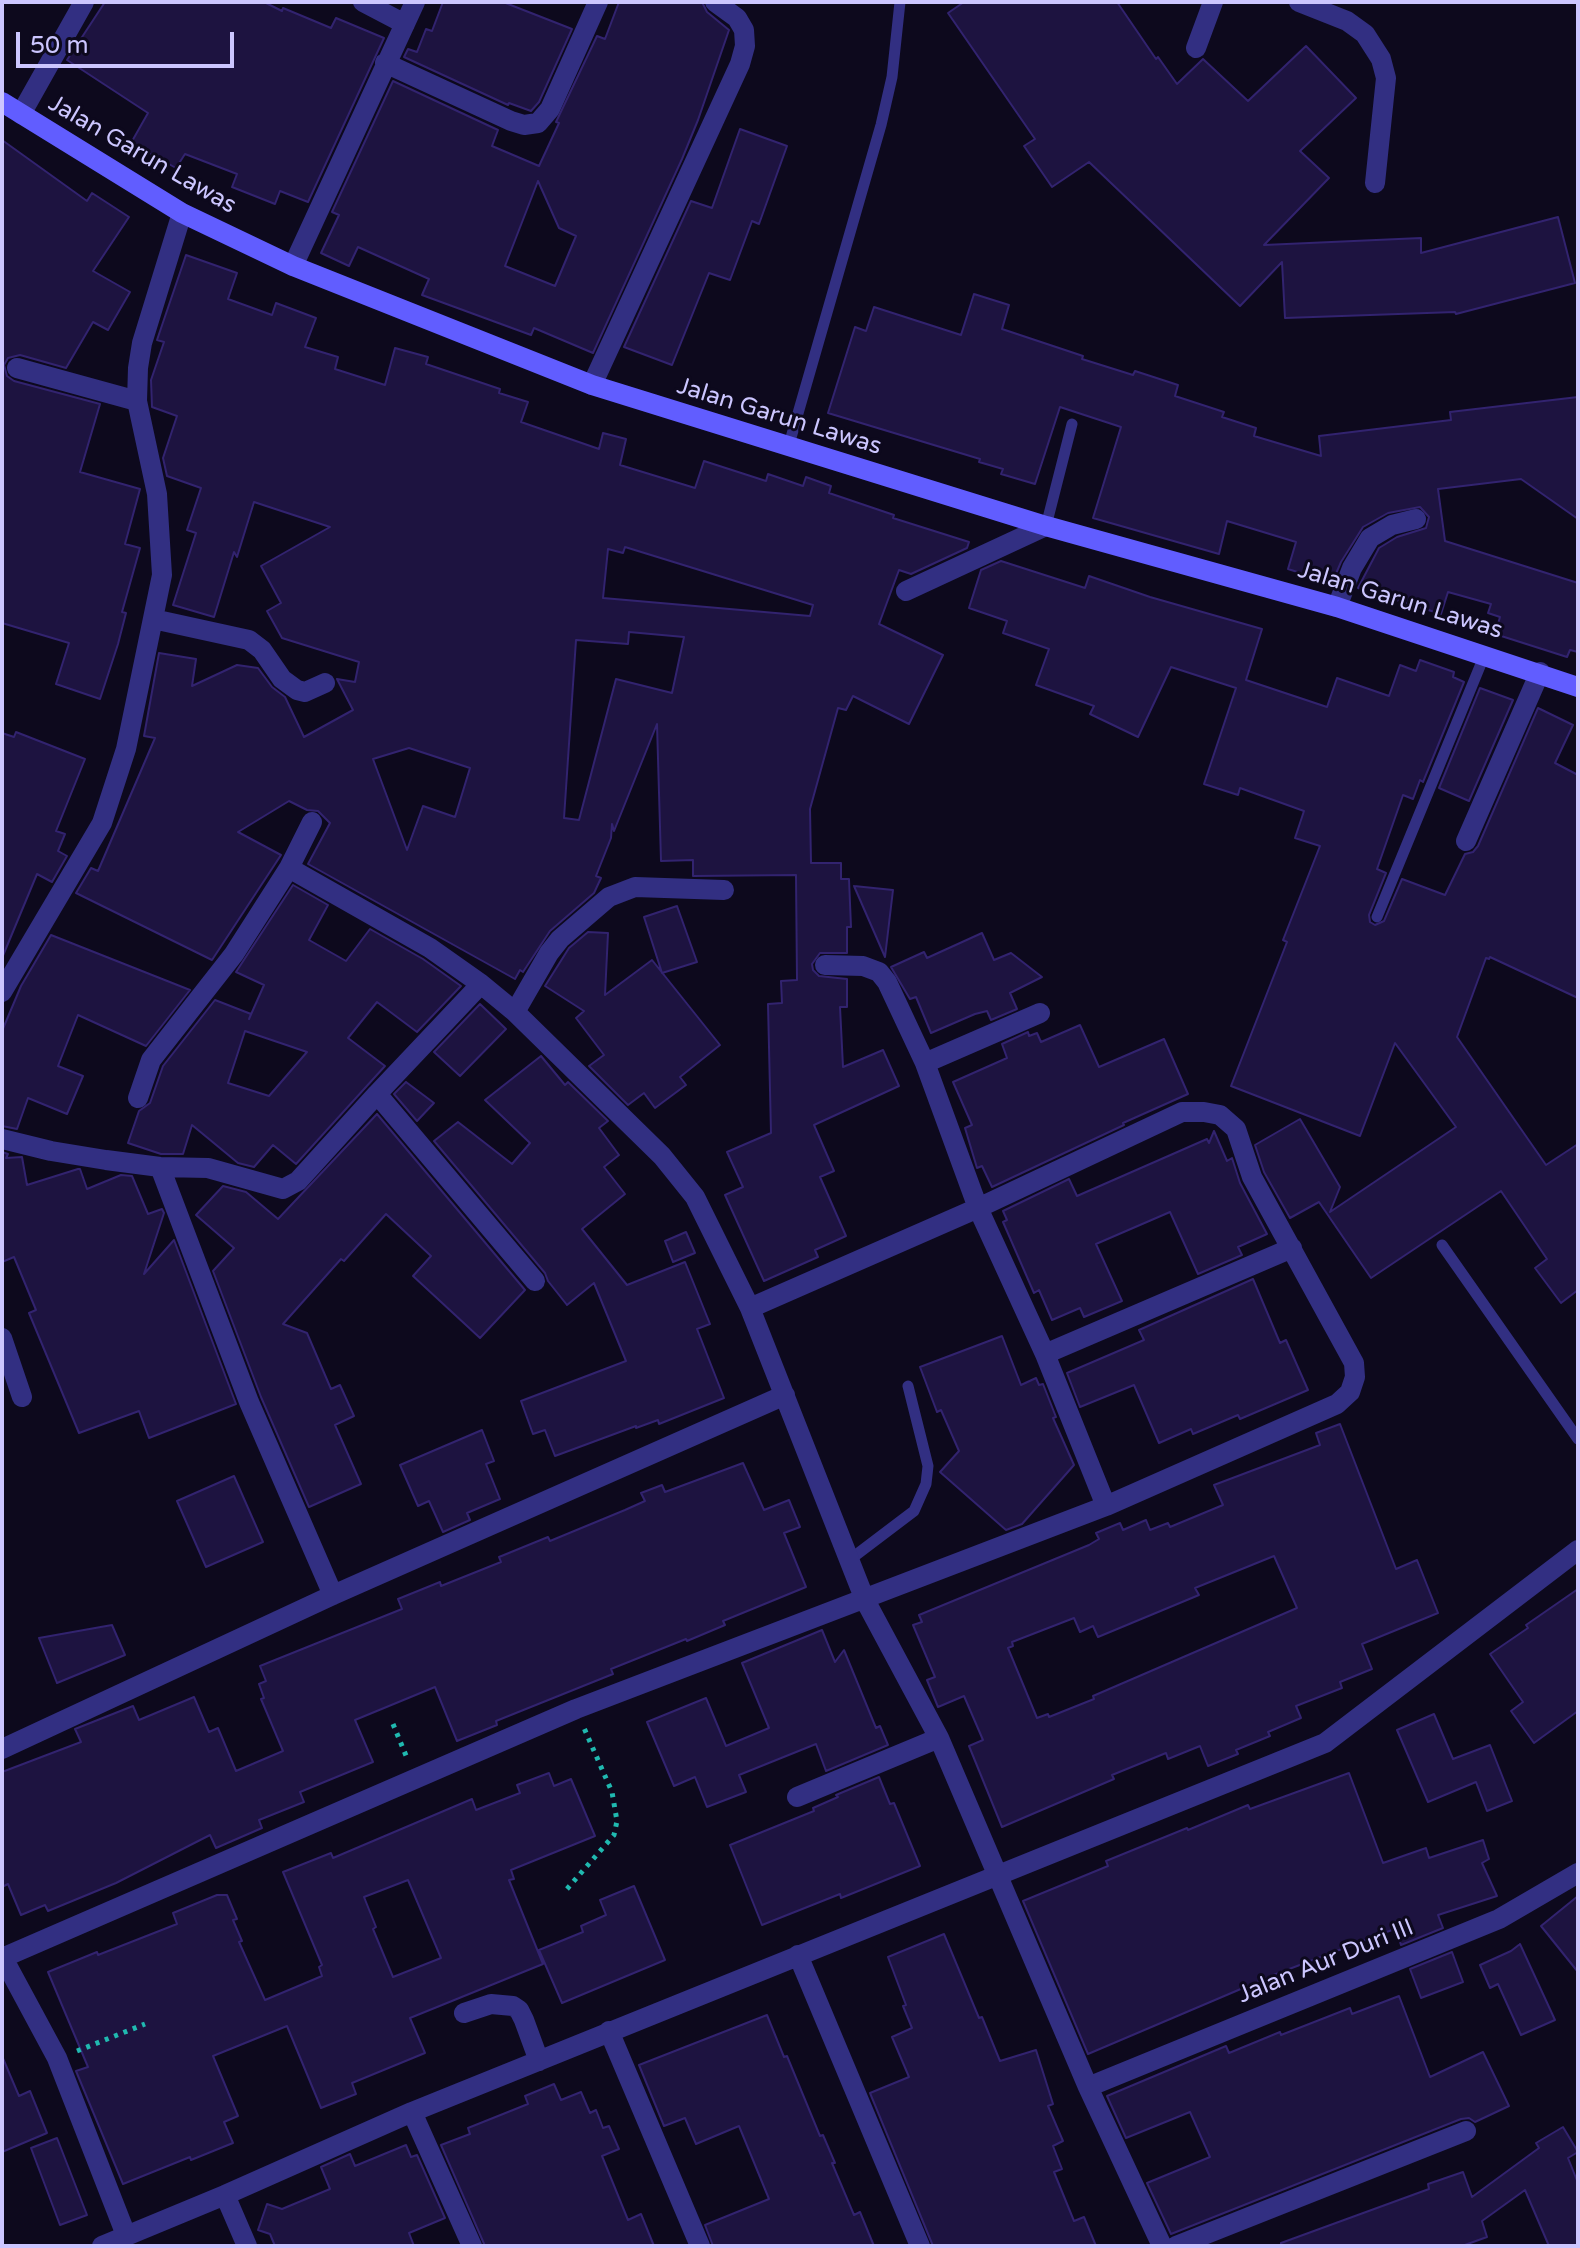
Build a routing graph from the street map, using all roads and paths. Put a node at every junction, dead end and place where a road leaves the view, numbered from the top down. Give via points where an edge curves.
1 (84, 2) edge
2 (363, 2) edge
3 (415, 2) edge
4 (598, 2) edge
5 (715, 2) edge
6 (900, 2) edge
7 (1213, 2) edge
8 (1299, 2) edge
9 (405, 24) junction
10 (1196, 48) dead end
11 (385, 63) junction
12 (2, 102) edge
13 (21, 114) junction
14 (1375, 183) dead end
15 (182, 213) junction
16 (293, 266) junction
17 (17, 368) dead end
18 (592, 385) junction
19 (137, 401) junction
20 (1072, 424) dead end
21 (788, 448) junction
22 (1416, 519) dead end
23 (1046, 526) junction
24 (906, 591) dead end
25 (1337, 607) junction
26 (153, 619) junction
27 (1485, 654) junction
28 (1540, 672) junction
29 (325, 683) dead end
30 (1578, 687) edge
31 (312, 822) dead end
32 (1466, 841) dead end
33 (289, 868) junction
34 (724, 890) dead end
35 (1377, 917) dead end
36 (825, 965) dead end
37 (481, 984) junction
38 (2, 992) edge
39 (515, 1012) junction
40 (1040, 1013) dead end
41 (925, 1063) junction
42 (377, 1094) junction
43 (138, 1098) dead end
44 (2, 1139) edge
45 (160, 1167) junction
46 (978, 1208) junction
47 (1442, 1245) dead end
48 (1292, 1248) junction
49 (535, 1281) dead end
50 (750, 1308) junction
51 (2, 1338) edge
52 (1045, 1354) junction
53 (908, 1386) dead end
54 (785, 1395) junction
55 (22, 1397) dead end
56 (1578, 1439) edge
57 (1106, 1506) junction
58 (1578, 1550) edge
59 (848, 1561) junction
60 (333, 1595) junction
61 (865, 1600) junction
62 (576, 1709) junction
63 (393, 1724) dead end
64 (939, 1738) junction
65 (2, 1749) edge
66 (413, 1778) junction
67 (797, 1797) dead end
68 (1578, 1873) edge
69 (996, 1876) junction
70 (567, 1889) dead end
71 (798, 1955) junction
72 (2, 1957) edge
73 (464, 2013) dead end
74 (145, 2024) dead end
75 (609, 2031) junction
76 (57, 2058) junction
77 (539, 2061) junction
78 (1088, 2087) junction
79 (412, 2112) junction
80 (1466, 2131) dead end
81 (225, 2195) junction
82 (126, 2235) junction
83 (102, 2246) edge
84 (247, 2246) edge
85 (472, 2246) edge
86 (700, 2246) edge
87 (920, 2246) edge
88 (1162, 2246) edge
89 (1176, 2246) edge

1 - 13 street
2 - 9 street
3 - 9 street
4 - 11 street via 550,109 538,123 511,121
5 - 18 street via 744,30 740,64
6 - 21 lane via 881,125
7 - 10 street
8 - 14 street via 1347,21 1365,34 1381,59 1386,78
9 - 11 street
11 - 16 street
12 - 13 main road, Jalan Garun Lawas
13 - 15 main road, Jalan Garun Lawas
15 - 16 main road, Jalan Garun Lawas
15 - 19 street via 142,343
16 - 18 main road, Jalan Garun Lawas
17 - 19 street
18 - 21 main road, Jalan Garun Lawas
19 - 26 street via 162,541
20 - 23 lane
21 - 23 main road, Jalan Garun Lawas
22 - 25 street via 1370,538
23 - 24 street
23 - 25 main road, Jalan Garun Lawas
25 - 27 main road, Jalan Garun Lawas
26 - 29 street via 249,640 297,690
26 - 38 street via 126,749 102,823
27 - 28 main road, Jalan Garun Lawas
27 - 35 lane
28 - 30 main road, Jalan Garun Lawas
28 - 32 street
31 - 33 street
33 - 37 street via 430,948
33 - 43 street via 234,954 151,1060
34 - 39 street via 635,887 609,897 560,939
36 - 41 street via 863,966 884,976
37 - 39 street
37 - 42 street
39 - 50 street via 679,1176 710,1223
40 - 41 street
41 - 46 street
42 - 45 street via 290,1188 208,1168
42 - 49 street
44 - 45 street
45 - 60 street via 249,1402
46 - 48 street via 1182,1112 1204,1112 1220,1115 1236,1129 1252,1177
46 - 50 street
46 - 52 street
47 - 56 lane
48 - 52 street
48 - 57 street via 1354,1363 1350,1392 1337,1404
50 - 54 street
51 - 55 street
52 - 57 street
53 - 59 lane via 928,1466 926,1484 914,1511
54 - 59 street
54 - 60 street
57 - 61 street
58 - 69 street via 1325,1743
59 - 61 street
60 - 65 street
61 - 62 street
61 - 64 street
62 - 66 street
62 - 70 path via 612,1792 617,1821 614,1835
63 - 66 path
64 - 67 street
64 - 69 street
66 - 72 street
68 - 78 street, Jalan Aur Duri III via 1499,1919
69 - 71 street
69 - 78 street
71 - 75 street
71 - 87 street
72 - 76 street
73 - 77 street via 491,2004 513,2006
74 - 76 path
75 - 77 street
75 - 86 street
76 - 82 street
77 - 79 street
78 - 88 street
79 - 81 street
79 - 85 street
80 - 89 street
81 - 82 street
81 - 84 street
82 - 83 street

